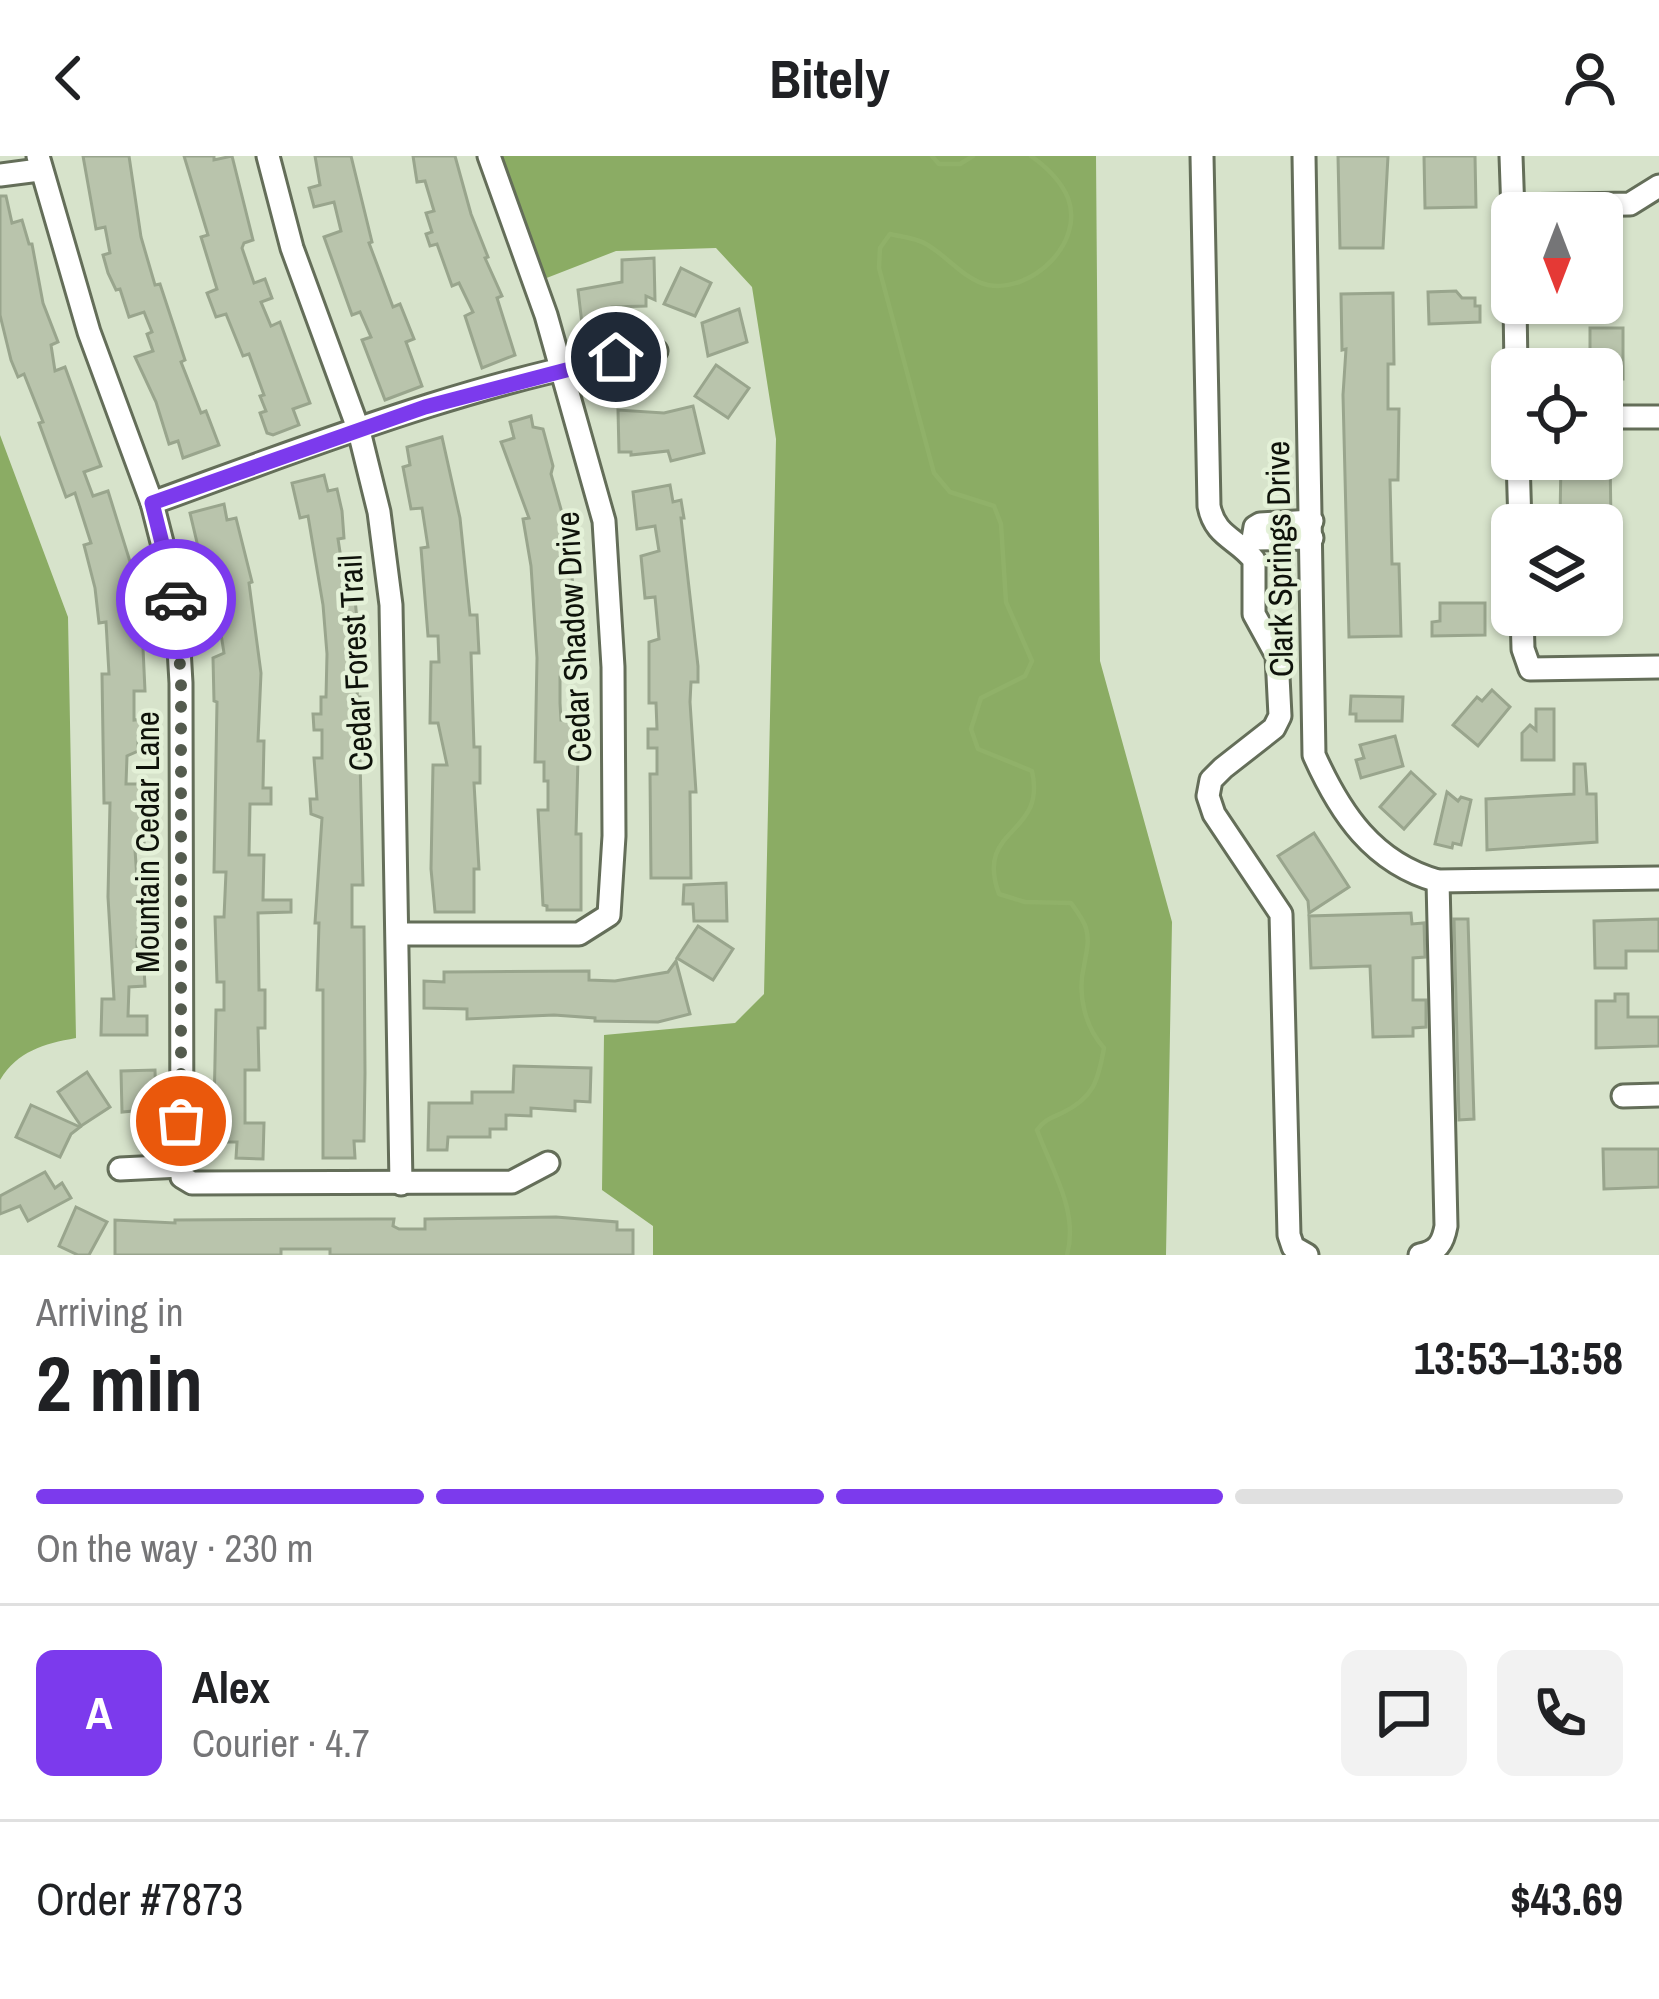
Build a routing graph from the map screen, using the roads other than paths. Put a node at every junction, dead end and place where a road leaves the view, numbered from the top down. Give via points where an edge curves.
1 (268, 156) edge
2 (489, 156) edge
3 (1202, 156) edge
4 (1304, 156) edge
5 (1511, 156) edge
6 (39, 163) edge
7 (0, 175) edge
8 (1659, 186) edge
9 (1512, 192) edge
10 (1623, 204) edge
11 (656, 351) dead end
12 (563, 370) junction
13 (1623, 417) edge
14 (1659, 417) edge
15 (359, 431) junction
16 (152, 503) junction
17 (1312, 530) junction
18 (1248, 543) junction
19 (1522, 636) edge
20 (1659, 667) edge
21 (1659, 878) edge
22 (1449, 881) junction
23 (398, 934) junction
24 (1623, 1096) dead end
25 (1659, 1096) edge
26 (548, 1163) dead end
27 (181, 1166) junction
28 (120, 1169) dead end
29 (401, 1184) junction
30 (1307, 1255) edge
31 (1420, 1255) edge

1 - 15 street, Cedar Forest Trail via 292,248
2 - 12 street, Cedar Shadow Drive
3 - 18 street via 1209,506 1221,534
4 - 17 street, Clark Springs Drive
5 - 9 street
6 - 7 street
6 - 16 street, Mountain Cedar Lane
8 - 10 street
11 - 12 street
12 - 15 street
12 - 23 street, Cedar Shadow Drive via 604,521 613,688 609,915 579,934
13 - 14 street
15 - 16 street
15 - 23 street, Cedar Forest Trail via 391,605
16 - 27 street, Mountain Cedar Lane via 176,597 181,683
17 - 18 street via 1260,524
17 - 22 street, Clark Springs Drive via 1315,755 1358,833 1417,875
18 - 30 street via 1254,614 1277,656 1280,716 1211,780 1208,796 1281,914 1289,1235
19 - 20 street via 1530,669
21 - 22 street
22 - 31 street via 1446,1226 1443,1243
23 - 29 street, Cedar Forest Trail
24 - 25 street
26 - 29 street via 512,1182
27 - 28 street
27 - 29 street via 192,1183

